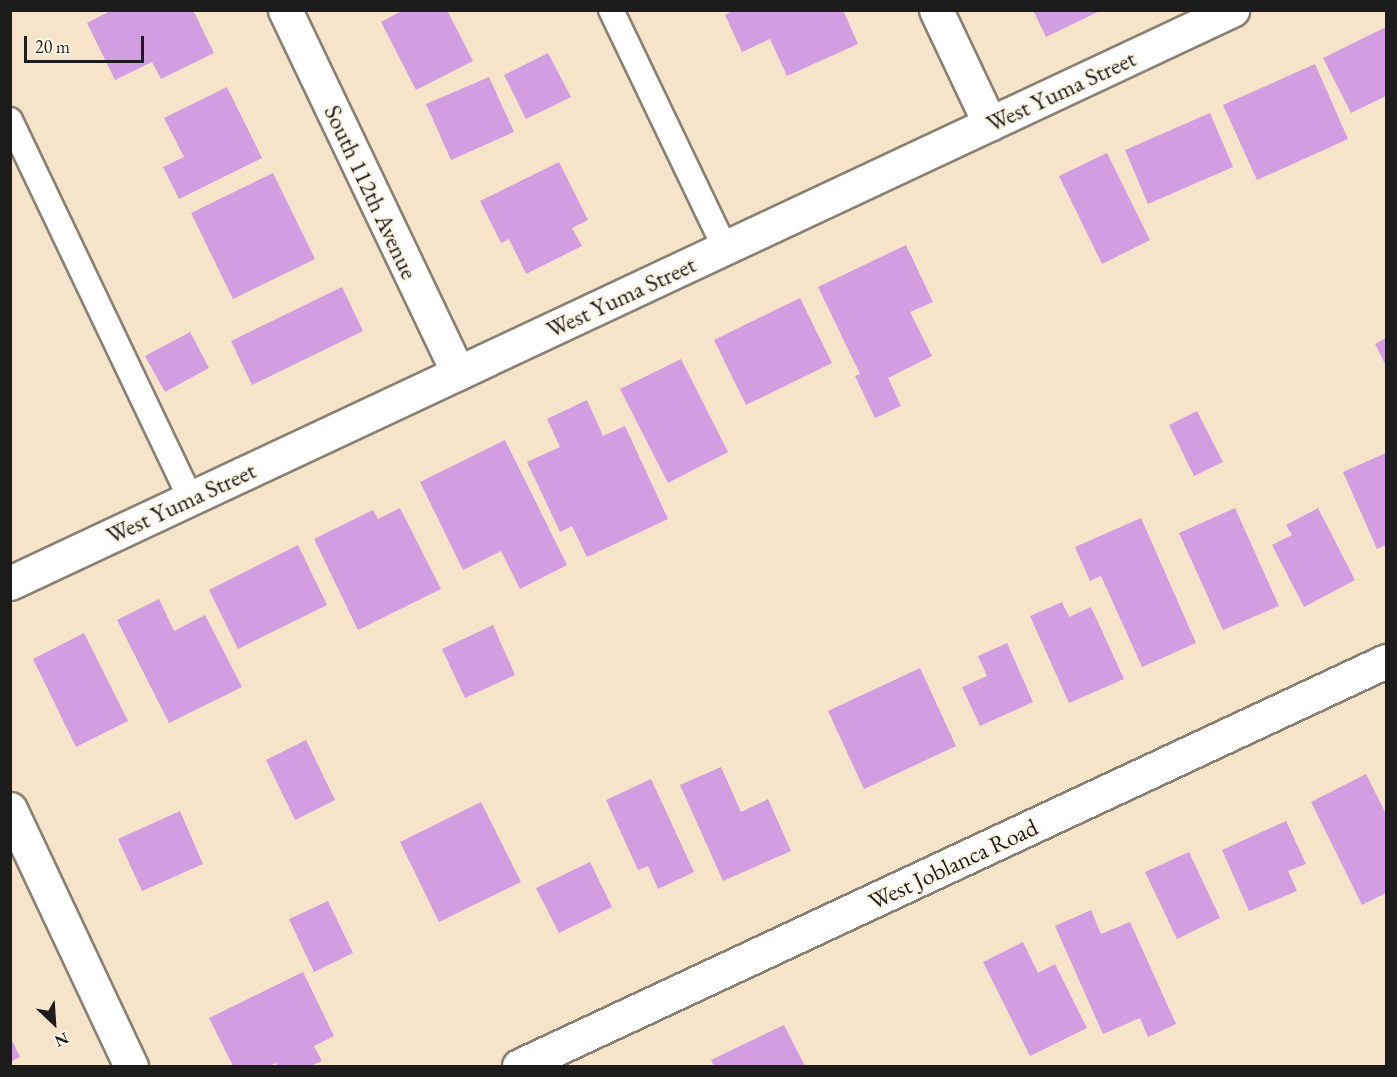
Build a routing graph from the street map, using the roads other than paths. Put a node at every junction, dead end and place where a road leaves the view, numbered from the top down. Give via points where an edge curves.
1 (285, 10) edge
2 (611, 10) edge
3 (936, 10) edge
4 (1232, 10) edge
5 (10, 120) edge
6 (990, 124) junction
7 (725, 248) junction
8 (458, 373) junction
9 (190, 498) junction
10 (10, 583) edge
11 (1386, 661) edge
12 (10, 809) edge
13 (132, 1066) edge
14 (519, 1066) edge

1 - 8 street, South 112th Avenue
2 - 7 lane
3 - 6 street
4 - 6 street, West Yuma Street
5 - 9 lane
6 - 7 street, West Yuma Street
7 - 8 street, West Yuma Street
8 - 9 street, West Yuma Street
9 - 10 street, West Yuma Street
11 - 14 street, West Joblanca Road
12 - 13 street

